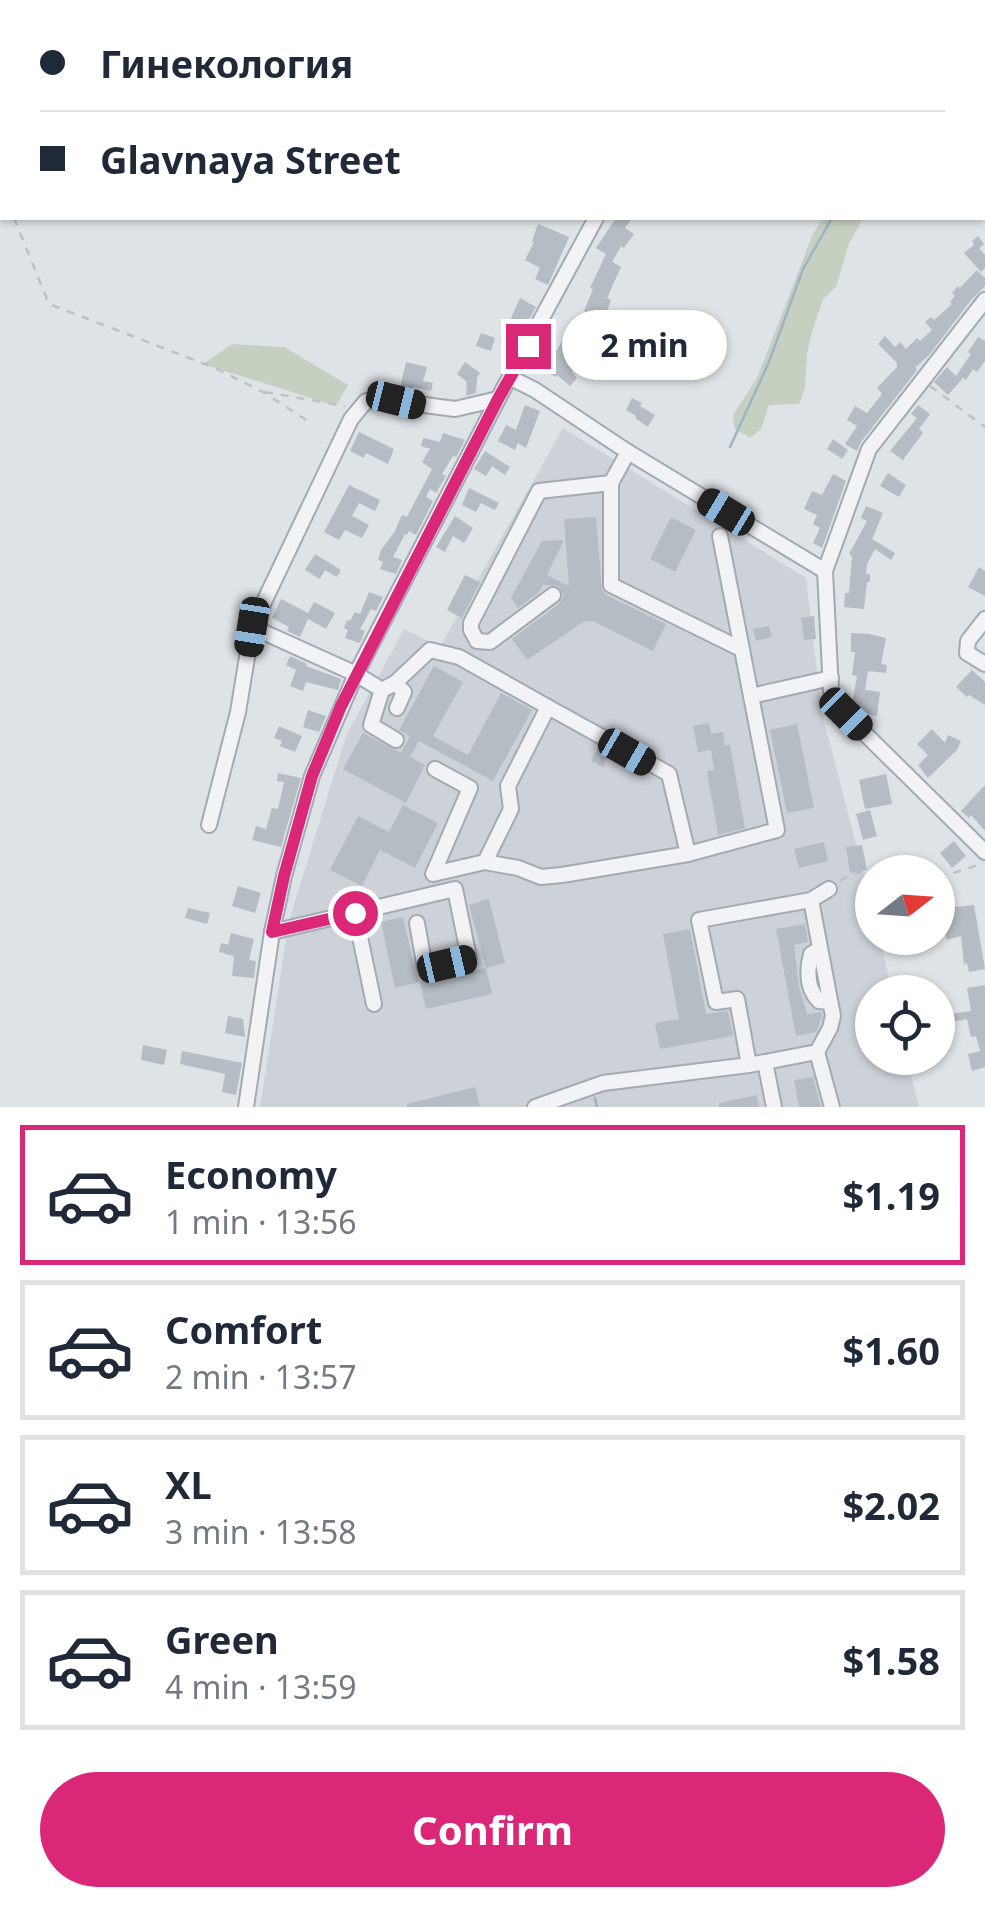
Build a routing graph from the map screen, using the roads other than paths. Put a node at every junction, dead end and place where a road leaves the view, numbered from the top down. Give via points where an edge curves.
1 (595, 220) edge
2 (985, 300) edge
3 (511, 378) junction
4 (498, 399) junction
5 (628, 452) junction
6 (612, 482) junction
7 (720, 536) dead end
8 (826, 571) junction
9 (553, 595) dead end
10 (985, 618) edge
11 (252, 627) junction
12 (741, 649) junction
13 (985, 664) edge
14 (356, 674) junction
15 (831, 678) junction
16 (389, 686) junction
17 (750, 696) junction
18 (548, 707) junction
19 (397, 708) dead end
20 (396, 740) dead end
21 (435, 769) dead end
22 (209, 825) dead end
23 (985, 852) edge
24 (688, 854) junction
25 (485, 862) junction
26 (829, 889) road end
27 (810, 900) junction
28 (355, 913) junction
29 (417, 922) dead end
30 (272, 932) junction
31 (374, 1004) dead end
32 (817, 1052) junction
33 (765, 1062) junction
34 (748, 1066) junction
35 (246, 1107) edge
36 (536, 1107) edge
37 (774, 1107) edge
38 (832, 1107) edge

1 - 3 street
2 - 8 street via 869,449
3 - 4 street
3 - 5 street
4 - 11 street via 455,408 366,401 351,419
4 - 14 street
5 - 6 street
5 - 8 street
6 - 9 street via 538,491 471,624 474,637 490,642
6 - 12 street via 612,585
7 - 12 street
8 - 15 street
10 - 13 street via 967,653
11 - 14 street
11 - 22 street
12 - 17 street
14 - 16 street
14 - 30 street via 312,776
15 - 17 street
15 - 23 street via 846,714
16 - 18 street via 430,650 459,657
16 - 19 street via 404,692
16 - 20 street via 370,725
17 - 24 street via 777,830
18 - 24 street via 669,774
18 - 25 street via 508,786 511,810
21 - 25 street via 470,788 433,874
24 - 25 street via 542,877
26 - 27 street
27 - 32 street via 833,1016
27 - 34 street via 699,920 716,1002 737,999
28 - 29 street via 455,890 469,958 425,968
28 - 30 street
28 - 31 street
30 - 35 street
32 - 33 street
32 - 38 street
33 - 34 street
33 - 37 street
34 - 36 street via 603,1082

